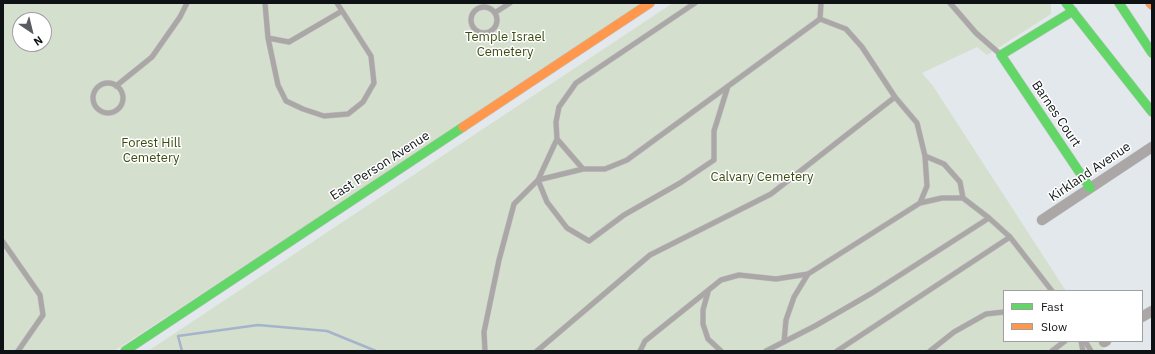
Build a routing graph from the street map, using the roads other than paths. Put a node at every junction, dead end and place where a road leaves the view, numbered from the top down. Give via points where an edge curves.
1 (187, 3) edge
2 (265, 3) edge
3 (336, 3) edge
4 (510, 3) edge
5 (650, 3) edge
6 (695, 3) edge
7 (822, 3) edge
8 (950, 3) edge
9 (1066, 3) edge
10 (1119, 3) edge
11 (342, 11) junction
12 (1073, 11) junction
13 (496, 12) junction
14 (820, 19) junction
15 (268, 38) junction
16 (1152, 53) edge
17 (1001, 55) junction
18 (116, 86) junction
19 (728, 86) junction
20 (895, 97) junction
21 (1152, 112) edge
22 (557, 139) junction
23 (1152, 147) edge
24 (925, 156) junction
25 (583, 169) junction
26 (538, 180) junction
27 (1090, 188) junction
28 (963, 198) junction
29 (920, 203) junction
30 (989, 218) junction
31 (1042, 220) dead end
32 (1010, 237) junction
33 (3, 242) edge
34 (808, 274) junction
35 (1051, 290) edge
36 (708, 291) junction
37 (1152, 311) edge
38 (1003, 312) edge
39 (1143, 316) edge
40 (784, 342) junction
41 (1064, 342) edge
42 (1086, 342) edge
43 (18, 351) edge
44 (125, 351) edge
45 (485, 351) edge
46 (537, 351) edge
47 (640, 351) edge
48 (721, 351) edge
49 (766, 351) edge
50 (837, 351) edge
51 (930, 351) edge
52 (1052, 351) edge
53 (1091, 351) edge

1 - 18 lane via 152,57
2 - 15 lane
3 - 11 lane
4 - 13 lane
5 - 44 main road, East Person Avenue
6 - 22 lane via 576,83 559,106 556,122
7 - 14 lane
8 - 17 lane via 976,33
9 - 12 main road
10 - 16 main road
11 - 15 lane via 289,42
11 - 15 lane via 371,56 374,83 363,102 348,114 324,116 286,101 278,85
12 - 17 main road
12 - 21 main road
13 - 13 lane via 484,6 476,9 471,16 476,31 485,33 494,30 498,21
14 - 19 lane
14 - 20 lane via 846,30 862,47
17 - 27 main road, Barnes Court
18 - 18 lane via 106,84 96,89 92,99 98,111 110,113 119,108 122,96
19 - 25 lane via 627,160 605,169
19 - 26 lane via 714,131 714,160 624,215 589,241 567,228 547,202
20 - 24 lane via 917,123
20 - 46 lane via 771,194 650,255
22 - 25 lane
22 - 26 lane
23 - 27 street, Kirkland Avenue
24 - 28 lane via 944,164 960,182
24 - 29 lane via 927,186
25 - 26 lane
26 - 45 lane via 514,204 486,325
27 - 31 street, Kirkland Avenue
28 - 29 lane via 942,198
28 - 30 lane
29 - 34 lane
30 - 32 lane
30 - 40 lane via 872,293
32 - 35 lane
32 - 50 lane
33 - 43 lane via 40,295 43,315
34 - 36 lane via 776,279 739,275 721,280
34 - 40 lane via 794,297 786,320
36 - 47 lane via 645,341
36 - 48 lane via 703,310 703,324 708,339
37 - 39 street
38 - 51 lane via 986,314 954,332
40 - 49 lane
41 - 52 lane
42 - 53 lane

